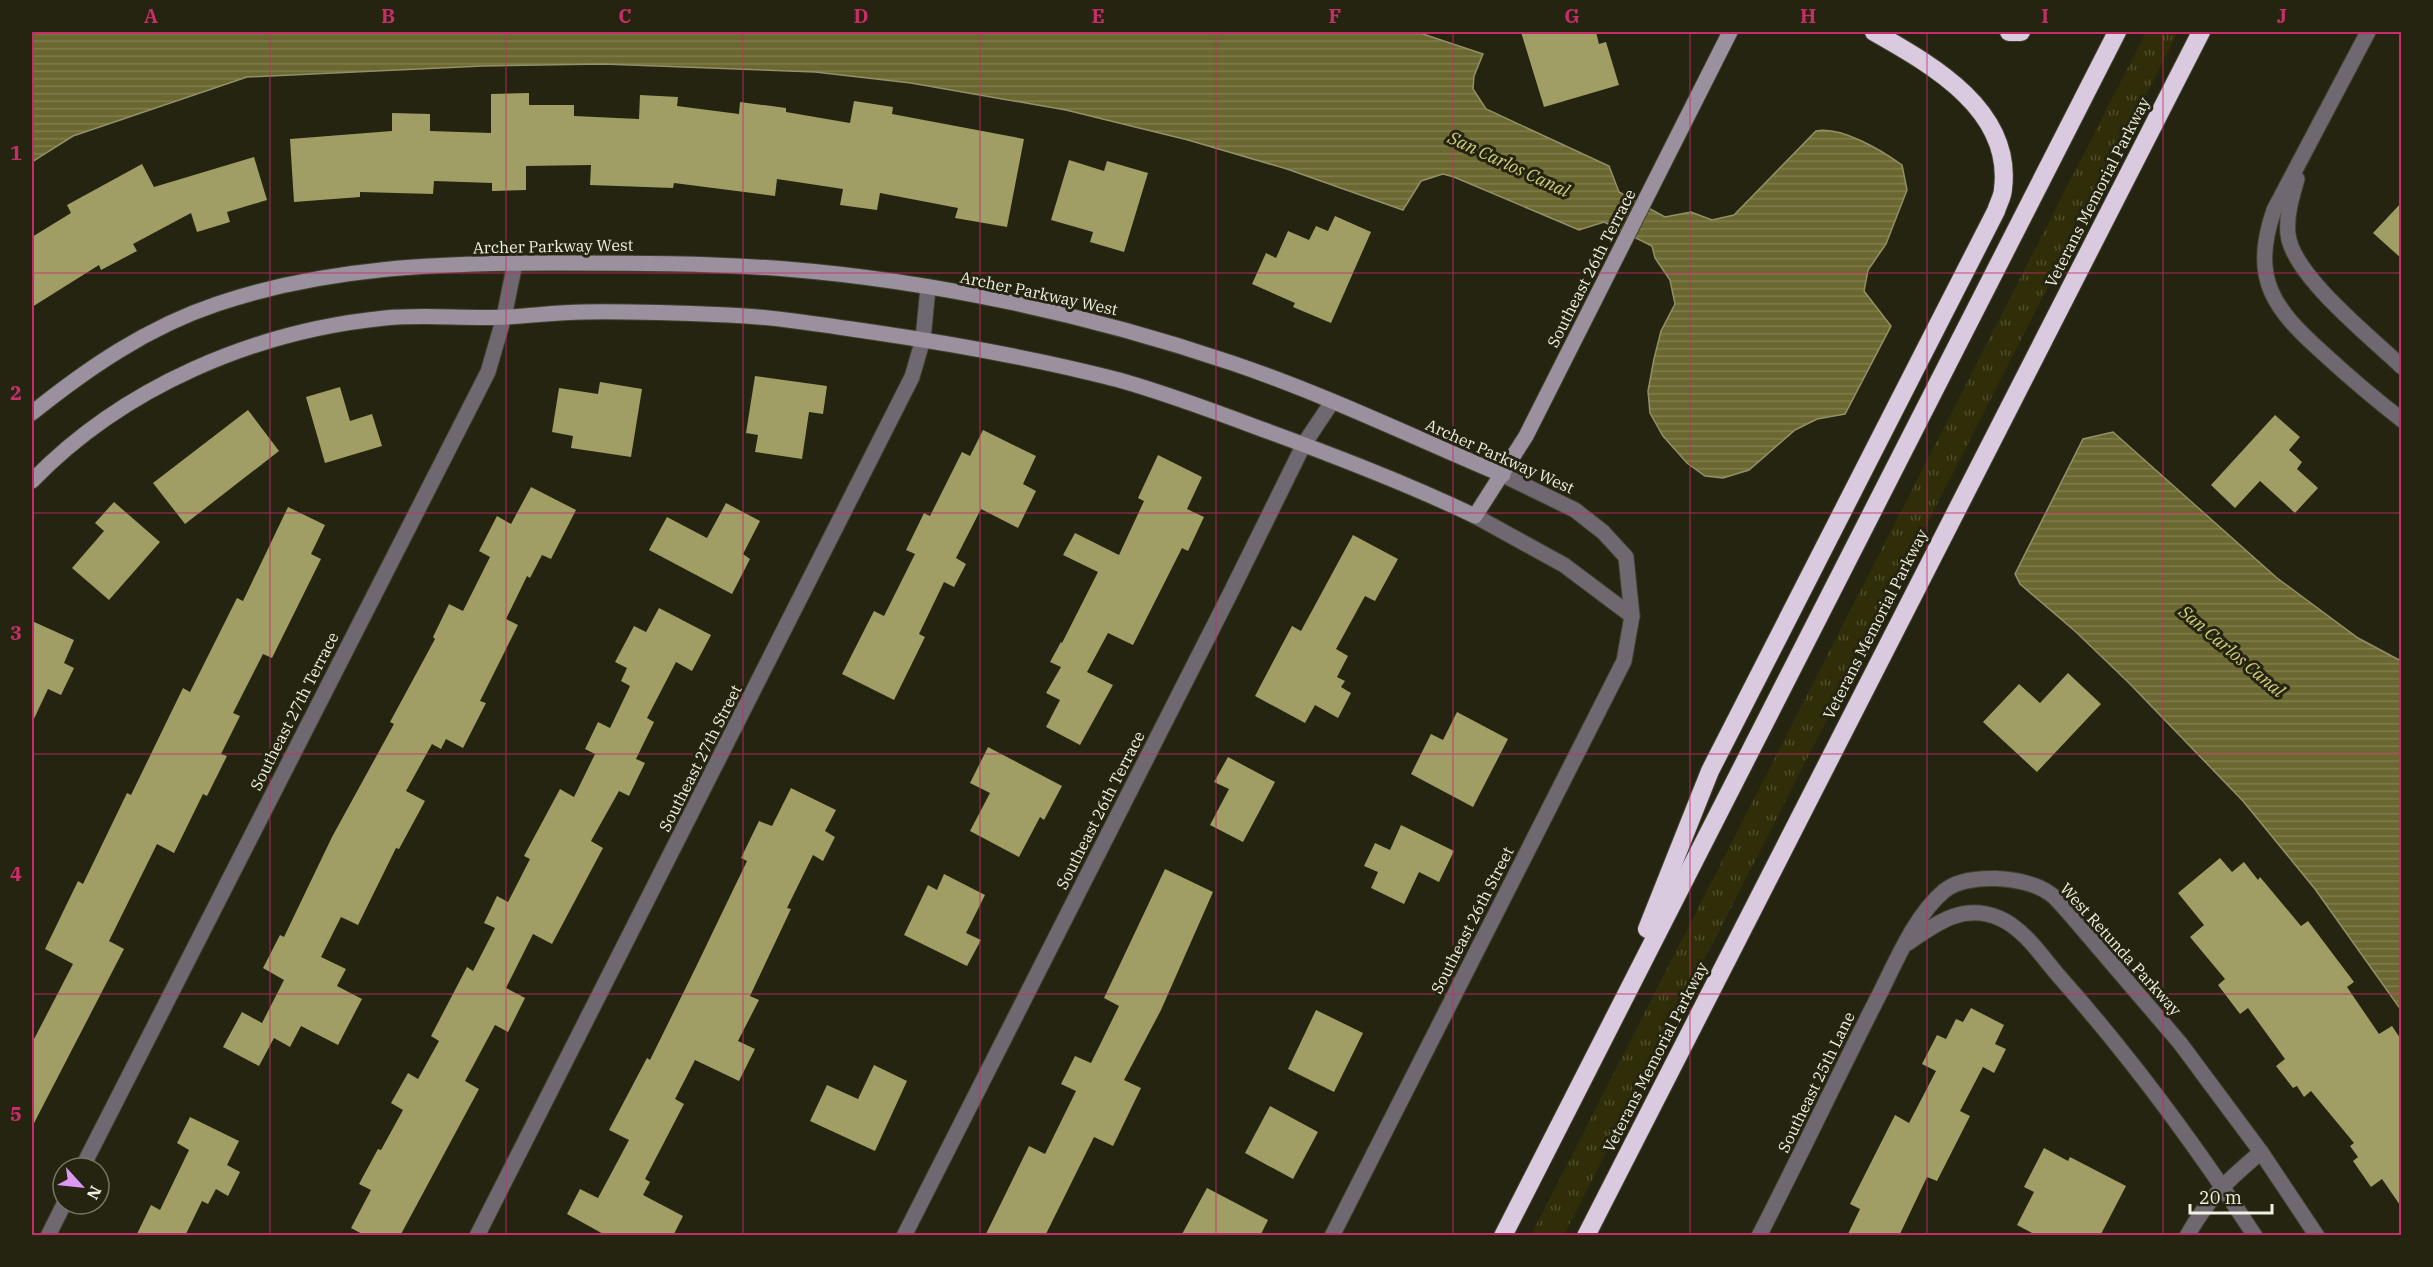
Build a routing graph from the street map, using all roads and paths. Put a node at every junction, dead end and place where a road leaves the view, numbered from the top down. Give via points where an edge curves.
1 (1730, 32) edge
2 (1874, 32) edge
3 (2010, 32) edge
4 (2021, 32) edge
5 (2117, 32) edge
6 (2201, 32) edge
7 (2368, 32) edge
8 (2306, 150) junction
9 (515, 263) junction
10 (928, 288) junction
11 (504, 317) junction
12 (923, 339) junction
13 (2402, 367) edge
14 (1332, 402) junction
15 (32, 413) edge
16 (2402, 420) edge
17 (1304, 444) junction
18 (1503, 475) junction
19 (32, 482) edge
20 (1475, 516) junction
21 (1632, 616) junction
22 (1906, 945) junction
23 (1604, 1036) junction
24 (2261, 1152) junction
25 (88, 1156) edge
26 (2222, 1185) junction
27 (58, 1216) edge
28 (48, 1236) edge
29 (477, 1236) edge
30 (904, 1236) edge
31 (1332, 1236) edge
32 (1503, 1236) edge
33 (1586, 1236) edge
34 (1760, 1236) edge
35 (2187, 1236) edge
36 (2254, 1236) edge
37 (2317, 1236) edge

1 - 18 street, Southeast 26th Terrace
2 - 23 highway via 1943,75 1978,107 1995,133 2003,164 2004,190 1710,771
3 - 4 highway
5 - 23 highway
6 - 33 highway, Veterans Memorial Parkway
7 - 8 street
8 - 13 street via 2288,215 2293,255 2336,305
8 - 16 street via 2265,235 2266,277 2286,318
9 - 10 street, Archer Parkway West via 653,262 786,269
9 - 11 street, Southeast 27th Terrace
9 - 15 street, Archer Parkway West via 393,267 250,293 143,335 79,375
10 - 12 street, Southeast 27th Street
10 - 14 street, Archer Parkway West via 1110,326 1232,363
11 - 12 street via 580,312 730,315
11 - 19 street via 443,315 327,326 216,359 120,410 79,439
11 - 25 street, Southeast 27th Terrace via 483,382
12 - 17 street via 1122,381
12 - 29 street, Southeast 27th Street via 912,377
14 - 17 street, Southeast 26th Terrace
14 - 18 street, Archer Parkway West
17 - 20 street
17 - 30 street, Southeast 26th Terrace
18 - 20 street, Southeast 26th Terrace
18 - 21 street, Archer Parkway West via 1575,510 1626,557
20 - 21 street via 1564,565
21 - 31 street, Southeast 26th Street via 1624,661
22 - 24 street, West Retunda Parkway via 1924,911 1946,890 1972,879 2017,882 2049,892 2140,993
22 - 26 street via 1938,922 1973,912 1999,918 2018,929 2104,1028
22 - 34 street, Southeast 25th Lane
23 - 32 highway
24 - 26 street
24 - 37 street, West Retunda Parkway
26 - 35 street
26 - 36 street
27 - 28 street

